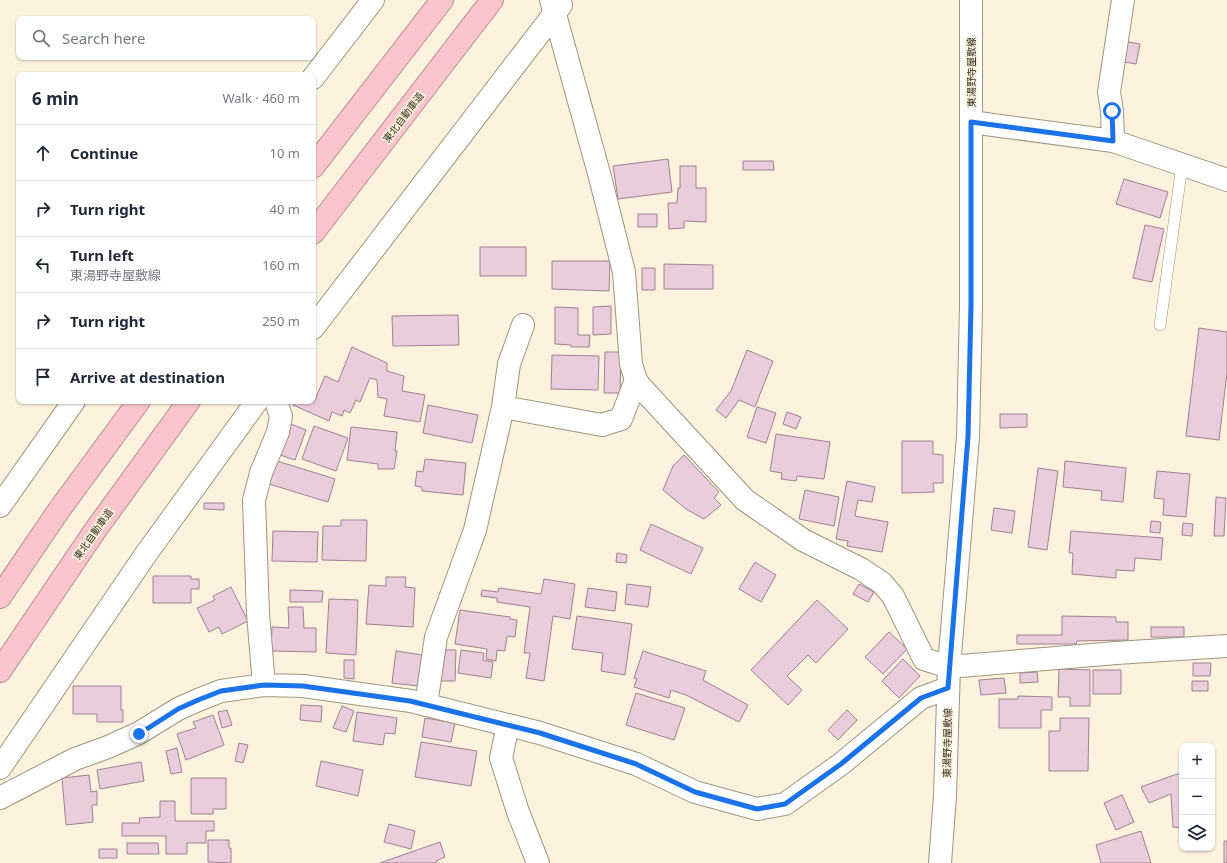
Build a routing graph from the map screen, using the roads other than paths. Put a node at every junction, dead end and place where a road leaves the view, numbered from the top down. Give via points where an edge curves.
1 (373, 0) edge
2 (442, 0) edge
3 (492, 0) edge
4 (972, 0) edge
5 (1124, 0) edge
6 (557, 4) edge
7 (316, 74) edge
8 (971, 122) junction
9 (1113, 141) junction
10 (316, 163) edge
11 (1182, 165) junction
12 (1227, 180) edge
13 (316, 229) edge
14 (316, 324) edge
15 (523, 325) dead end
16 (1160, 325) dead end
17 (636, 380) junction
18 (72, 404) edge
19 (137, 404) edge
20 (187, 404) edge
21 (255, 404) edge
22 (277, 404) edge
23 (503, 407) junction
24 (0, 506) edge
25 (0, 597) edge
26 (1227, 646) edge
27 (0, 670) edge
28 (949, 677) junction
29 (264, 685) junction
30 (426, 705) junction
31 (508, 725) junction
32 (0, 768) edge
33 (0, 798) edge
34 (538, 863) edge
35 (940, 863) edge

1 - 7 street
2 - 10 highway
3 - 13 highway, 東北自動車道
4 - 8 street, 東湯野寺屋敷線
5 - 9 street via 1109,92
6 - 14 street
6 - 17 street via 624,272 631,364
8 - 9 street
8 - 28 street, 東湯野寺屋敷線 via 968,437
9 - 11 street
11 - 12 street
11 - 16 lane
15 - 23 street via 509,364
17 - 23 street via 622,419 602,425
17 - 28 street via 745,500 803,540 861,569 882,583 893,596 924,659
18 - 24 street
19 - 25 highway via 59,510
20 - 27 highway, 東北自動車道 via 94,532
21 - 32 street via 146,554
22 - 29 street via 281,416 278,432 261,473 254,500 258,614
23 - 30 street via 475,530 436,637
26 - 28 street via 1116,653
28 - 31 street via 841,764 785,804 757,809 695,792 636,764
28 - 35 street, 東湯野寺屋敷線
29 - 30 street via 303,686
29 - 33 street via 221,691 198,700 178,709 139,734 76,758
30 - 31 street
31 - 34 street via 501,758

